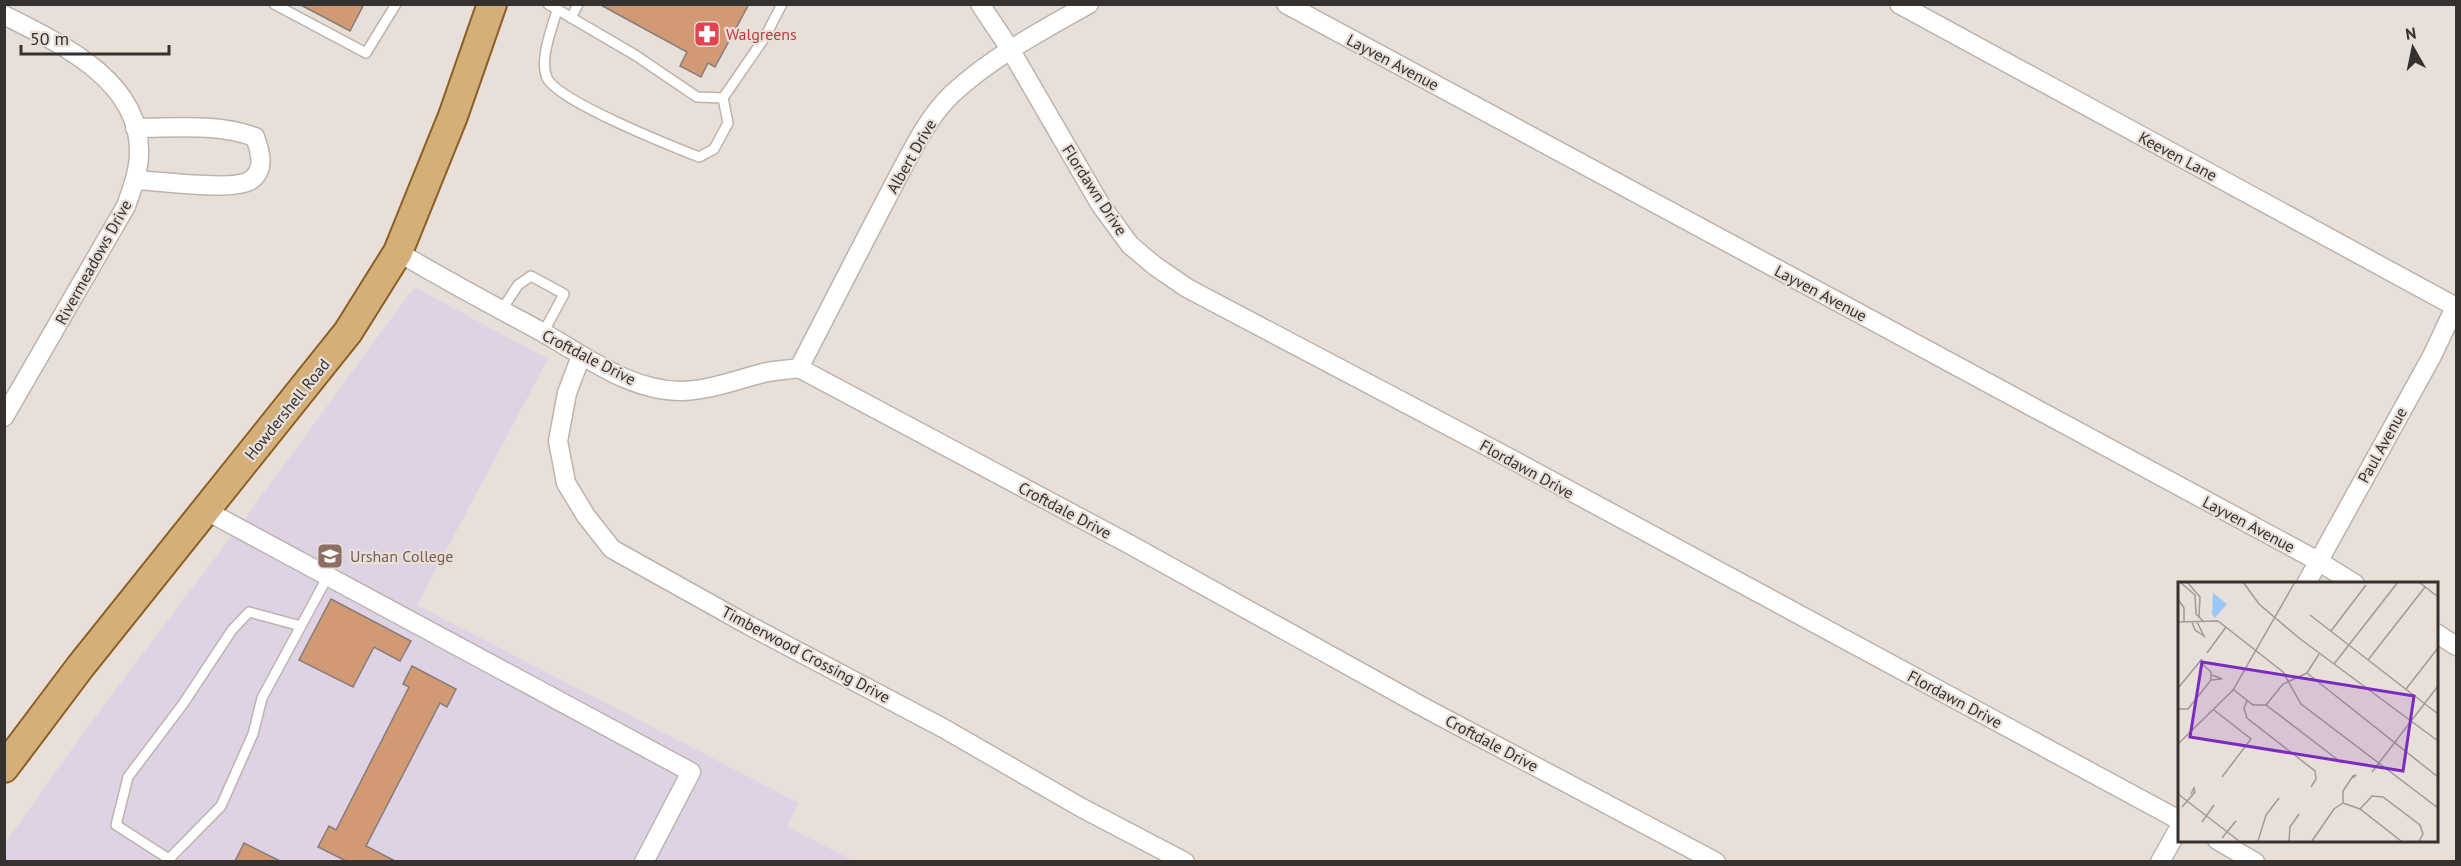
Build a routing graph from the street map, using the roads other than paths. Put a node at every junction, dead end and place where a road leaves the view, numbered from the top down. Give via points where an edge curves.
1 (274, 4) edge
2 (396, 4) edge
3 (548, 4) edge
4 (578, 4) edge
5 (782, 4) edge
6 (980, 4) edge
7 (1089, 4) edge
8 (1286, 4) edge
9 (1899, 4) edge
10 (557, 10) junction
11 (4, 15) edge
12 (484, 16) edge
13 (571, 18) junction
14 (1010, 49) junction
15 (723, 98) junction
16 (135, 128) junction
17 (136, 180) junction
18 (398, 252) junction
19 (2456, 306) edge
20 (501, 311) junction
21 (543, 333) junction
22 (581, 357) junction
23 (800, 368) junction
24 (4, 417) edge
25 (206, 510) junction
26 (2318, 561) junction
27 (328, 576) junction
28 (2307, 582) edge
29 (2352, 582) edge
30 (301, 626) junction
31 (2437, 634) edge
32 (2457, 646) edge
33 (4, 768) edge
34 (2178, 819) edge
35 (2178, 830) edge
36 (2221, 842) edge
37 (644, 861) edge
38 (1185, 861) edge
39 (1716, 861) edge
40 (2160, 861) edge
41 (2255, 861) edge

1 - 2 lane via 366,53
3 - 10 lane
4 - 13 lane
5 - 15 lane via 765,37
6 - 14 street, Flordawn Drive
7 - 14 street, Albert Drive
8 - 26 street, Layven Avenue
9 - 19 street, Keeven Lane
10 - 13 lane
10 - 15 lane via 545,59 547,78 560,92 699,158 714,149 728,123
11 - 16 street, Rivermeadows Drive via 100,73 127,106
12 - 18 main road, Howdershell Road via 453,116
13 - 15 lane via 698,97
14 - 23 street, Albert Drive via 950,96 930,120
14 - 34 street, Flordawn Drive via 1100,204 1130,244 1187,288
16 - 17 street, Rivermeadows Drive via 140,152
16 - 17 street via 236,130 255,137 261,153 259,169 250,180 233,185
17 - 24 street, Rivermeadows Drive via 126,206
18 - 20 street, Croftdale Drive
18 - 25 main road, Howdershell Road via 348,332
19 - 26 street, Paul Avenue
20 - 21 street, Croftdale Drive
20 - 21 lane via 518,285 531,276 564,294
21 - 22 street, Croftdale Drive
22 - 23 street, Croftdale Drive via 654,388 683,391
22 - 38 street, Timberwood Crossing Drive via 567,393 558,441 566,483 612,549
23 - 39 street, Croftdale Drive via 1425,708
25 - 27 street
25 - 33 main road, Howdershell Road
26 - 28 street, Paul Avenue
26 - 29 street, Layven Avenue
27 - 30 lane
27 - 37 street via 691,772
30 - 30 lane via 262,698 253,734 221,806 169,859 116,825 128,777 232,630 249,612
31 - 32 street
35 - 40 street
36 - 41 street

